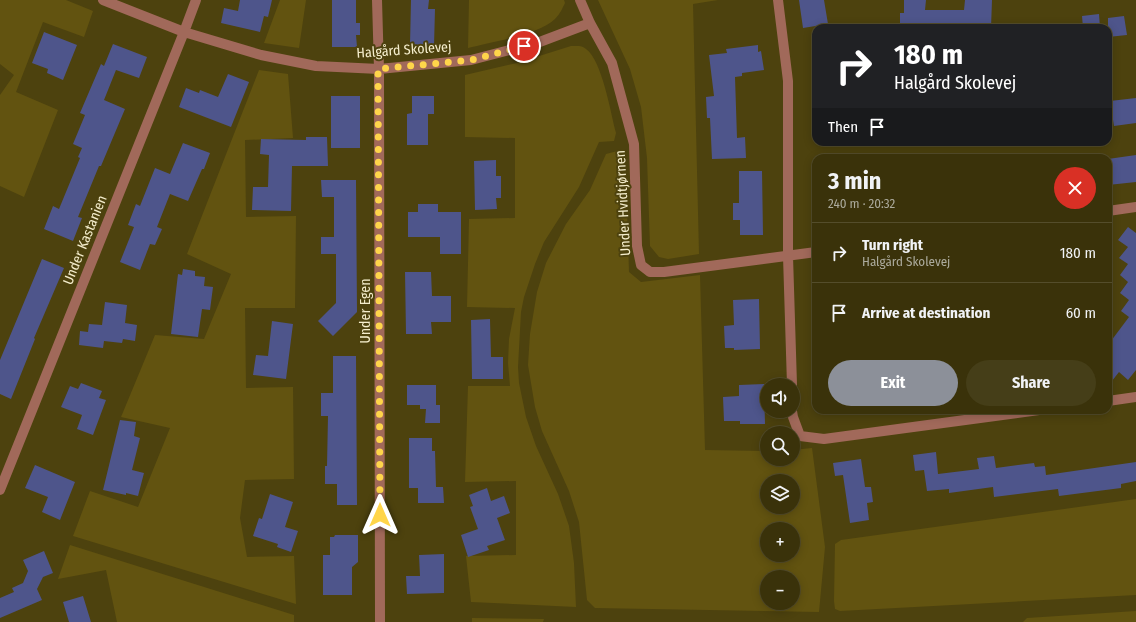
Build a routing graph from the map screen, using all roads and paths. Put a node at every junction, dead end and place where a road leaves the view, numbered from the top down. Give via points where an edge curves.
1 (103, 0) edge
2 (196, 0) edge
3 (377, 0) edge
4 (580, 0) edge
5 (778, 0) edge
6 (590, 23) junction
7 (184, 32) junction
8 (378, 69) junction
9 (1136, 207) edge
10 (1112, 210) edge
11 (812, 253) edge
12 (788, 256) junction
13 (792, 378) edge
14 (1136, 397) edge
15 (1112, 400) edge
16 (961, 414) edge
17 (1010, 414) edge
18 (793, 418) edge
19 (960, 421) junction
20 (0, 490) edge
21 (380, 622) edge

1 - 7 street, Halgård Skolevej
2 - 7 street, Under Kastanien
3 - 8 street, Under Egen
4 - 6 street
5 - 12 street via 788,82
6 - 8 street, Halgård Skolevej via 538,43 471,60
6 - 12 street, Under Hvidtjørnen via 612,63 634,144 637,246 641,265 650,272 664,272
7 - 8 street, Halgård Skolevej via 261,55 316,66
7 - 20 street, Under Kastanien
8 - 21 street, Under Egen
9 - 10 street
11 - 12 street, Under Hvidtjørnen
12 - 13 street
14 - 15 street
16 - 19 street
17 - 19 street
18 - 19 street via 800,436 824,439

